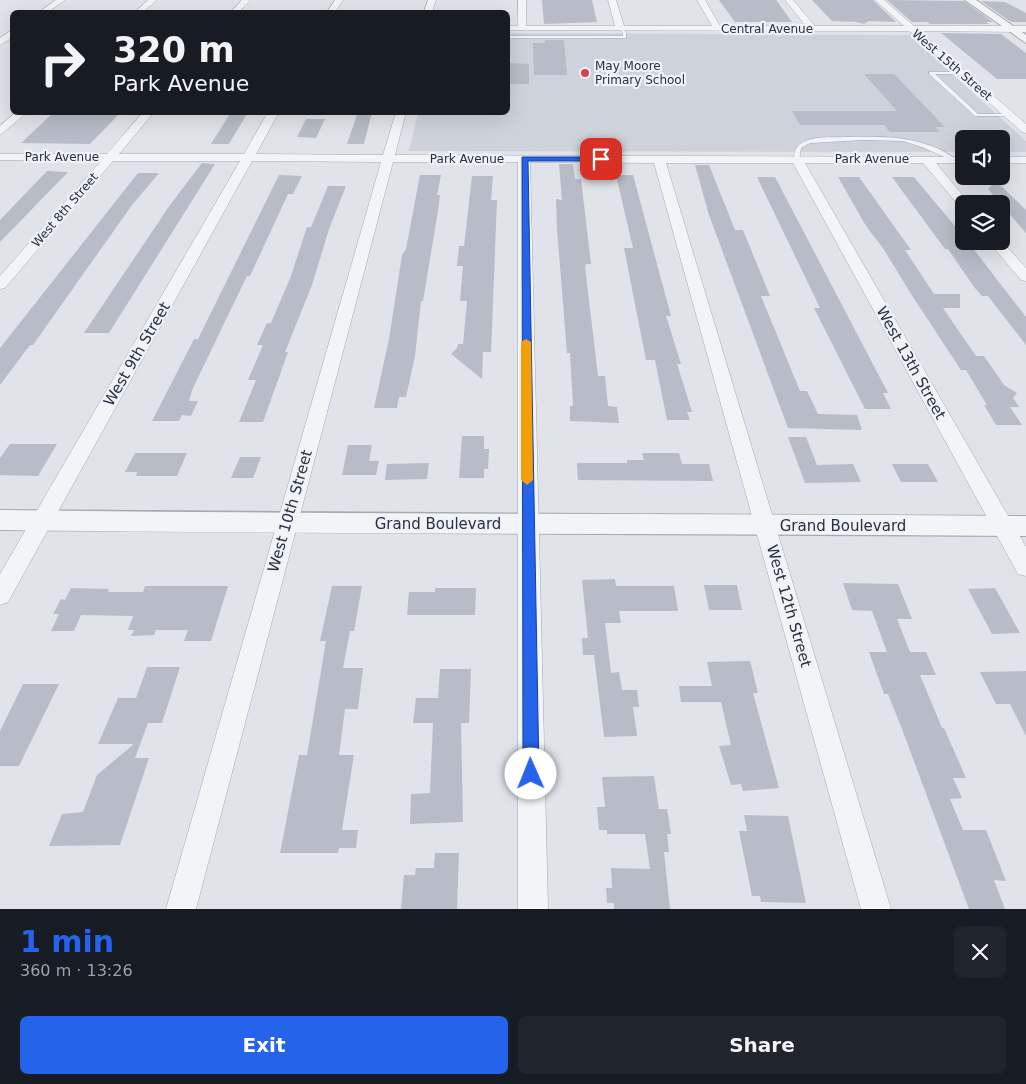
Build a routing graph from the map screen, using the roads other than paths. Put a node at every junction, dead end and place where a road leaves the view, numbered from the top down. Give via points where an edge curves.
1 (61, 0) edge
2 (153, 0) edge
3 (246, 0) edge
4 (522, 0) edge
5 (612, 0) edge
6 (701, 0) edge
7 (790, 0) edge
8 (879, 0) edge
9 (970, 0) edge
10 (46, 10) edge
11 (141, 10) edge
12 (236, 10) edge
13 (510, 28) edge
14 (522, 28) junction
15 (620, 28) junction
16 (10, 29) edge
17 (718, 29) junction
18 (814, 29) junction
19 (911, 29) junction
20 (1011, 29) junction
21 (1026, 29) edge
22 (510, 37) edge
23 (1026, 40) edge
24 (0, 42) edge
25 (961, 73) junction
26 (20, 115) edge
27 (145, 115) edge
28 (272, 115) edge
29 (400, 115) edge
30 (1009, 115) junction
31 (1026, 130) edge
32 (0, 132) edge
33 (110, 157) junction
34 (0, 158) edge
35 (248, 158) junction
36 (389, 159) junction
37 (524, 159) junction
38 (659, 159) junction
39 (797, 159) junction
40 (926, 159) junction
41 (955, 159) edge
42 (955, 160) edge
43 (1010, 160) edge
44 (1026, 160) edge
45 (956, 195) edge
46 (1004, 250) edge
47 (1026, 277) edge
48 (0, 285) edge
49 (0, 520) edge
50 (42, 520) junction
51 (286, 524) junction
52 (527, 524) junction
53 (765, 526) junction
54 (1014, 526) edge
55 (1026, 567) edge
56 (0, 595) edge
57 (181, 909) edge
58 (533, 909) edge
59 (876, 909) edge

1 - 10 street
2 - 11 street
3 - 12 street
4 - 14 street
5 - 15 street
6 - 17 street
7 - 18 street
8 - 19 street, West 15th Street
9 - 20 street
13 - 14 street, Central Avenue
14 - 15 street, Central Avenue
15 - 17 street, Central Avenue
15 - 22 lane via 625,38
16 - 24 street
17 - 18 street, Central Avenue
18 - 19 street, Central Avenue
19 - 20 street, Central Avenue
19 - 25 street, West 15th Street
20 - 21 street, Central Avenue
20 - 23 street
25 - 30 street, West 15th Street
25 - 30 lane via 931,73 977,115
26 - 32 street
27 - 33 street, West 8th Street
28 - 35 street, West 9th Street
29 - 36 street, West 10th Street
30 - 31 street, West 15th Street
33 - 34 street, Park Avenue
33 - 35 street, Park Avenue
33 - 48 street, West 8th Street
35 - 36 street, Park Avenue
35 - 50 street, West 9th Street
36 - 37 street, Park Avenue
36 - 51 street, West 10th Street
37 - 38 street, Park Avenue
37 - 52 street
38 - 39 street, Park Avenue
38 - 53 street, West 12th Street
39 - 40 street, Park Avenue
39 - 41 lane via 796,151 800,145 809,141 886,140 912,141
39 - 54 street, West 13th Street
40 - 42 street, Park Avenue
40 - 45 street
43 - 44 street
46 - 47 street
49 - 50 street, Grand Boulevard
50 - 51 street, Grand Boulevard
50 - 56 street, West 9th Street
51 - 52 street, Grand Boulevard
51 - 57 street, West 10th Street
52 - 53 street, Grand Boulevard
52 - 58 street
53 - 54 street, Grand Boulevard
53 - 59 street, West 12th Street
54 - 55 street, West 13th Street

